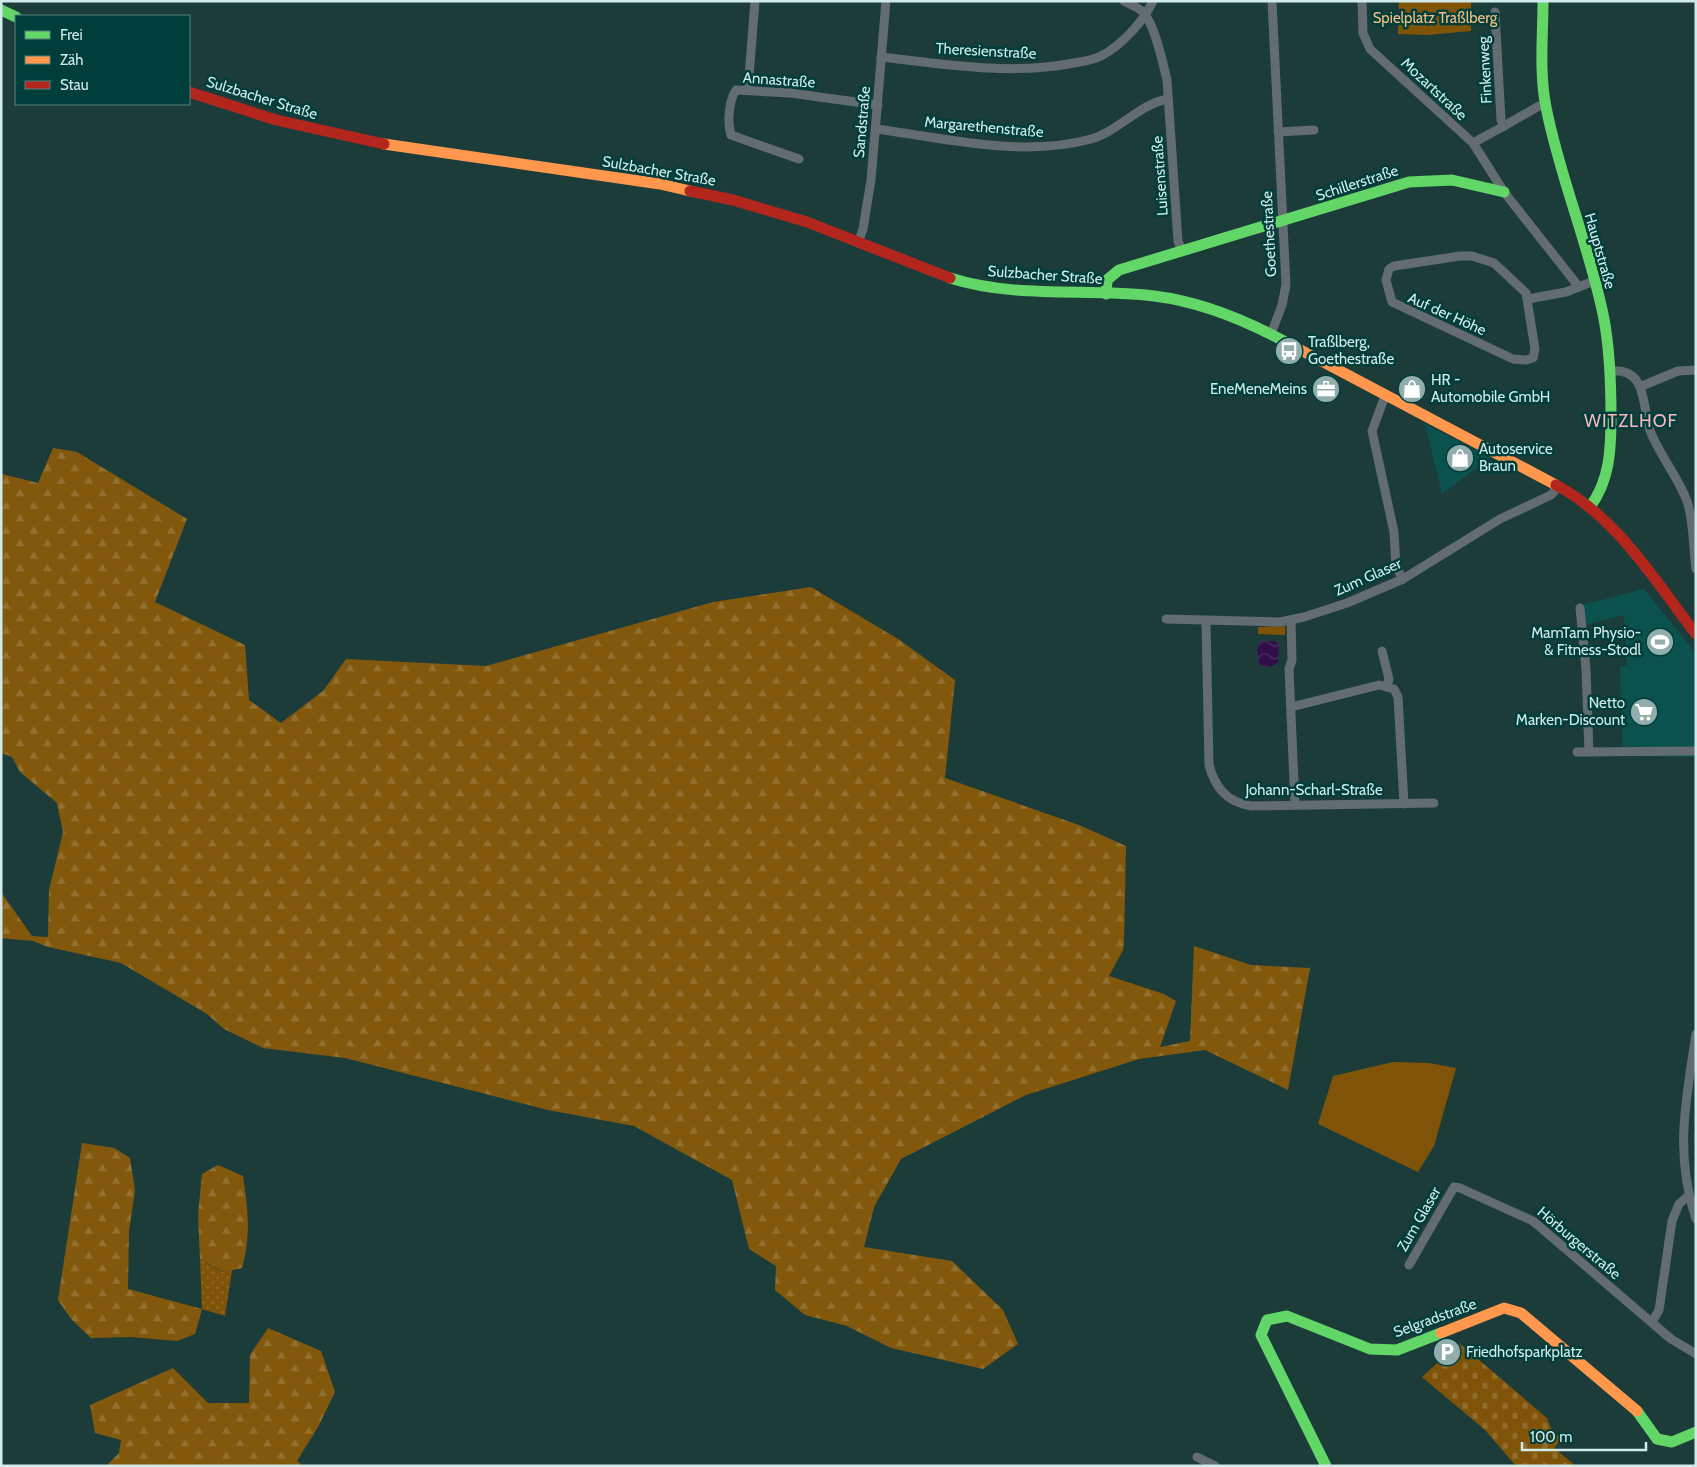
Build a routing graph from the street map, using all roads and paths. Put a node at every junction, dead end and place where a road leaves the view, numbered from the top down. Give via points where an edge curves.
1 (755, 1) edge
2 (886, 1) edge
3 (1124, 1) edge
4 (1154, 1) edge
5 (1272, 1) edge
6 (1362, 1) edge
7 (1543, 1) edge
8 (1, 10) edge
9 (1495, 12) dead end
10 (1145, 15) junction
11 (15, 17) edge
12 (881, 57) junction
13 (748, 89) junction
14 (190, 92) edge
15 (1168, 99) junction
16 (878, 104) junction
17 (1545, 105) junction
18 (1504, 126) junction
19 (876, 129) junction
20 (1314, 130) dead end
21 (1278, 132) junction
22 (1473, 143) junction
23 (799, 159) dead end
24 (1504, 192) junction
25 (1282, 222) junction
26 (858, 243) junction
27 (1182, 251) junction
28 (1594, 281) junction
29 (1579, 287) junction
30 (1106, 294) junction
31 (1528, 299) junction
32 (1271, 334) junction
33 (1696, 370) edge
34 (1611, 371) junction
35 (1642, 386) junction
36 (1385, 396) junction
37 (1559, 486) junction
38 (1590, 507) junction
39 (1696, 569) edge
40 (1403, 579) junction
41 (1580, 608) dead end
42 (1166, 619) dead end
43 (1292, 620) junction
44 (1206, 622) junction
45 (1696, 634) edge
46 (1382, 651) dead end
47 (1387, 685) junction
48 (1291, 707) junction
49 (1696, 751) edge
50 (1576, 752) dead end
51 (1589, 752) junction
52 (1434, 803) dead end
53 (1404, 804) junction
54 (1295, 805) junction
55 (1696, 1034) edge
56 (1454, 1187) joint
57 (1688, 1196) junction
58 (1696, 1219) edge
59 (1409, 1265) dead end
60 (1652, 1322) junction
61 (1696, 1354) edge
62 (1696, 1432) edge
63 (1197, 1457) dead end
64 (1215, 1466) edge
65 (1326, 1466) edge

1 - 13 street
2 - 12 street, Sandstraße
3 - 10 street
4 - 10 street, Theresienstraße
5 - 21 street, Goethestraße
6 - 22 street, Mozartstraße via 1363,33 1370,49
7 - 17 main road, Hauptstraße
8 - 11 main road
9 - 18 street, Finkenweg via 1501,120
10 - 12 street, Theresienstraße via 1113,49 1100,57 1054,67 985,68
10 - 15 street, Luisenstraße via 1163,63
12 - 16 street, Sandstraße
13 - 16 street, Annastraße
13 - 23 street, Annastraße via 736,90 733,94 731,135
14 - 26 main road, Sulzbacher Straße via 276,120 408,149 699,192 775,212
15 - 19 street, Margarethenstraße via 1154,102 1097,137 1050,147 1003,146
15 - 27 street, Luisenstraße via 1178,241
16 - 19 street, Sandstraße
17 - 18 street
17 - 28 main road, Hauptstraße
18 - 22 street
19 - 26 street, Sandstraße via 863,229
20 - 21 street
21 - 25 street, Goethestraße
22 - 24 street, Mozartstraße
24 - 25 main road, Schillerstraße via 1452,180 1409,182
24 - 29 street
25 - 27 main road, Schillerstraße
25 - 32 street, Goethestraße via 1286,285
26 - 30 main road, Sulzbacher Straße via 973,285 1030,292
27 - 30 main road, Schillerstraße via 1113,274 1107,280
28 - 29 street
28 - 34 main road, Hauptstraße
29 - 31 street
30 - 32 main road, Sulzbacher Straße via 1154,296 1204,305
31 - 31 street, Auf der Höhe via 1505,271 1494,263 1472,256 1394,266 1387,273 1390,297 1396,306 1520,360 1533,358 1535,354
32 - 36 main road, Sulzbacher Straße
33 - 35 street via 1678,371
34 - 35 street via 1629,375
34 - 38 main road, Hauptstraße via 1612,444 1606,478
35 - 39 street via 1651,433 1688,504
36 - 37 main road, Sulzbacher Straße
36 - 40 street via 1372,431 1394,532 1396,567
37 - 38 main road, Sulzbacher Straße
37 - 40 street, Zum Glaser via 1551,495 1500,518
38 - 45 main road, Sulzbacher Straße via 1622,538
40 - 43 street, Zum Glaser via 1362,598
41 - 51 street
42 - 44 street, Zum Glaser
43 - 44 street, Zum Glaser
43 - 48 street
44 - 54 street, Johann-Scharl-Straße via 1209,765 1216,787 1242,805
46 - 47 street via 1389,680
47 - 48 street
47 - 53 street via 1398,697
48 - 54 street
49 - 51 street
50 - 51 street
52 - 53 street, Johann-Scharl-Straße
53 - 54 street, Johann-Scharl-Straße
55 - 57 street via 1682,1154
56 - 59 street, Zum Glaser
56 - 60 street, Hörburgerstraße via 1533,1221
57 - 58 street
57 - 60 street via 1679,1204 1672,1220 1660,1310
60 - 61 street, Hörburgerstraße via 1671,1339
62 - 65 main road, Selgradstraße via 1672,1442 1657,1439 1635,1407 1522,1313 1504,1308 1397,1350 1370,1349 1287,1316 1267,1320 1261,1335
63 - 64 street

